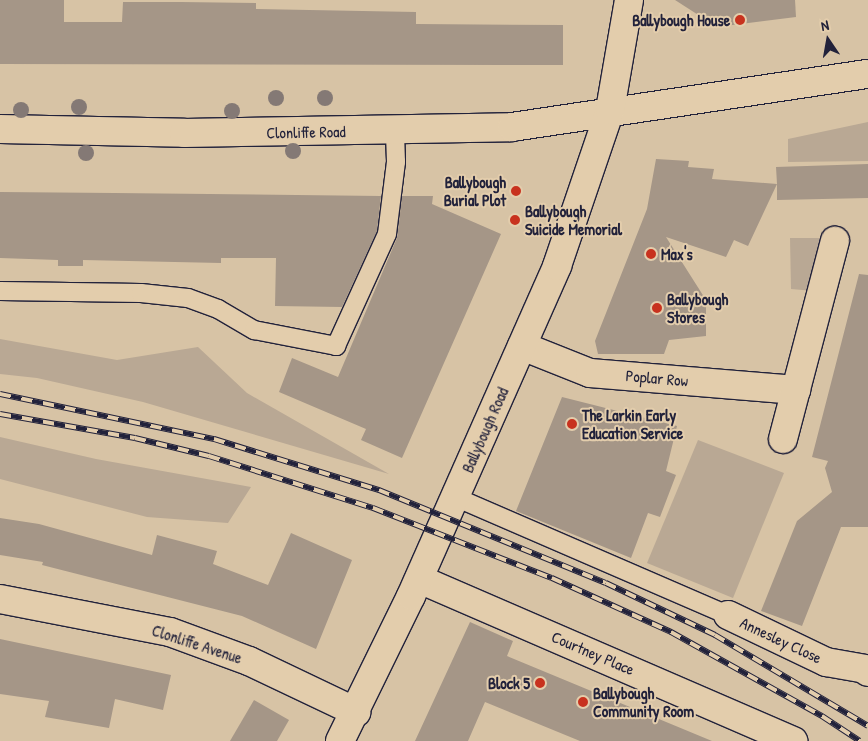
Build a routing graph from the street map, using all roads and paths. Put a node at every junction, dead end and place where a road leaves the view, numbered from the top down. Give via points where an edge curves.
1 (629, 0) edge
2 (868, 74) edge
3 (610, 110) junction
4 (0, 129) edge
5 (395, 131) junction
6 (835, 241) dead end
7 (0, 291) edge
8 (522, 346) junction
9 (796, 390) junction
10 (783, 439) dead end
11 (455, 497) junction
12 (419, 578) junction
13 (0, 599) edge
14 (728, 615) joint
15 (867, 668) edge
16 (356, 712) junction
17 (340, 741) edge
18 (793, 741) edge

1 - 3 main road, Ballybough Road
2 - 3 main road
3 - 5 main road, Clonliffe Road via 512,127
3 - 8 main road, Ballybough Road via 557,266
4 - 5 main road, Clonliffe Road via 184,133
5 - 7 lane via 396,162 387,234 336,346 254,330 218,309 188,298 141,292
6 - 9 main road
8 - 9 main road, Poplar Row via 590,373
8 - 11 main road, Ballybough Road
9 - 10 main road
11 - 12 main road, Ballybough Road
11 - 14 lane
12 - 16 main road, Ballybough Road
12 - 18 main road, Courtney Place
13 - 16 main road, Clonliffe Avenue via 170,632 249,661
14 - 15 main road, Annesley Close via 826,662
16 - 17 main road, Ballybough Road

